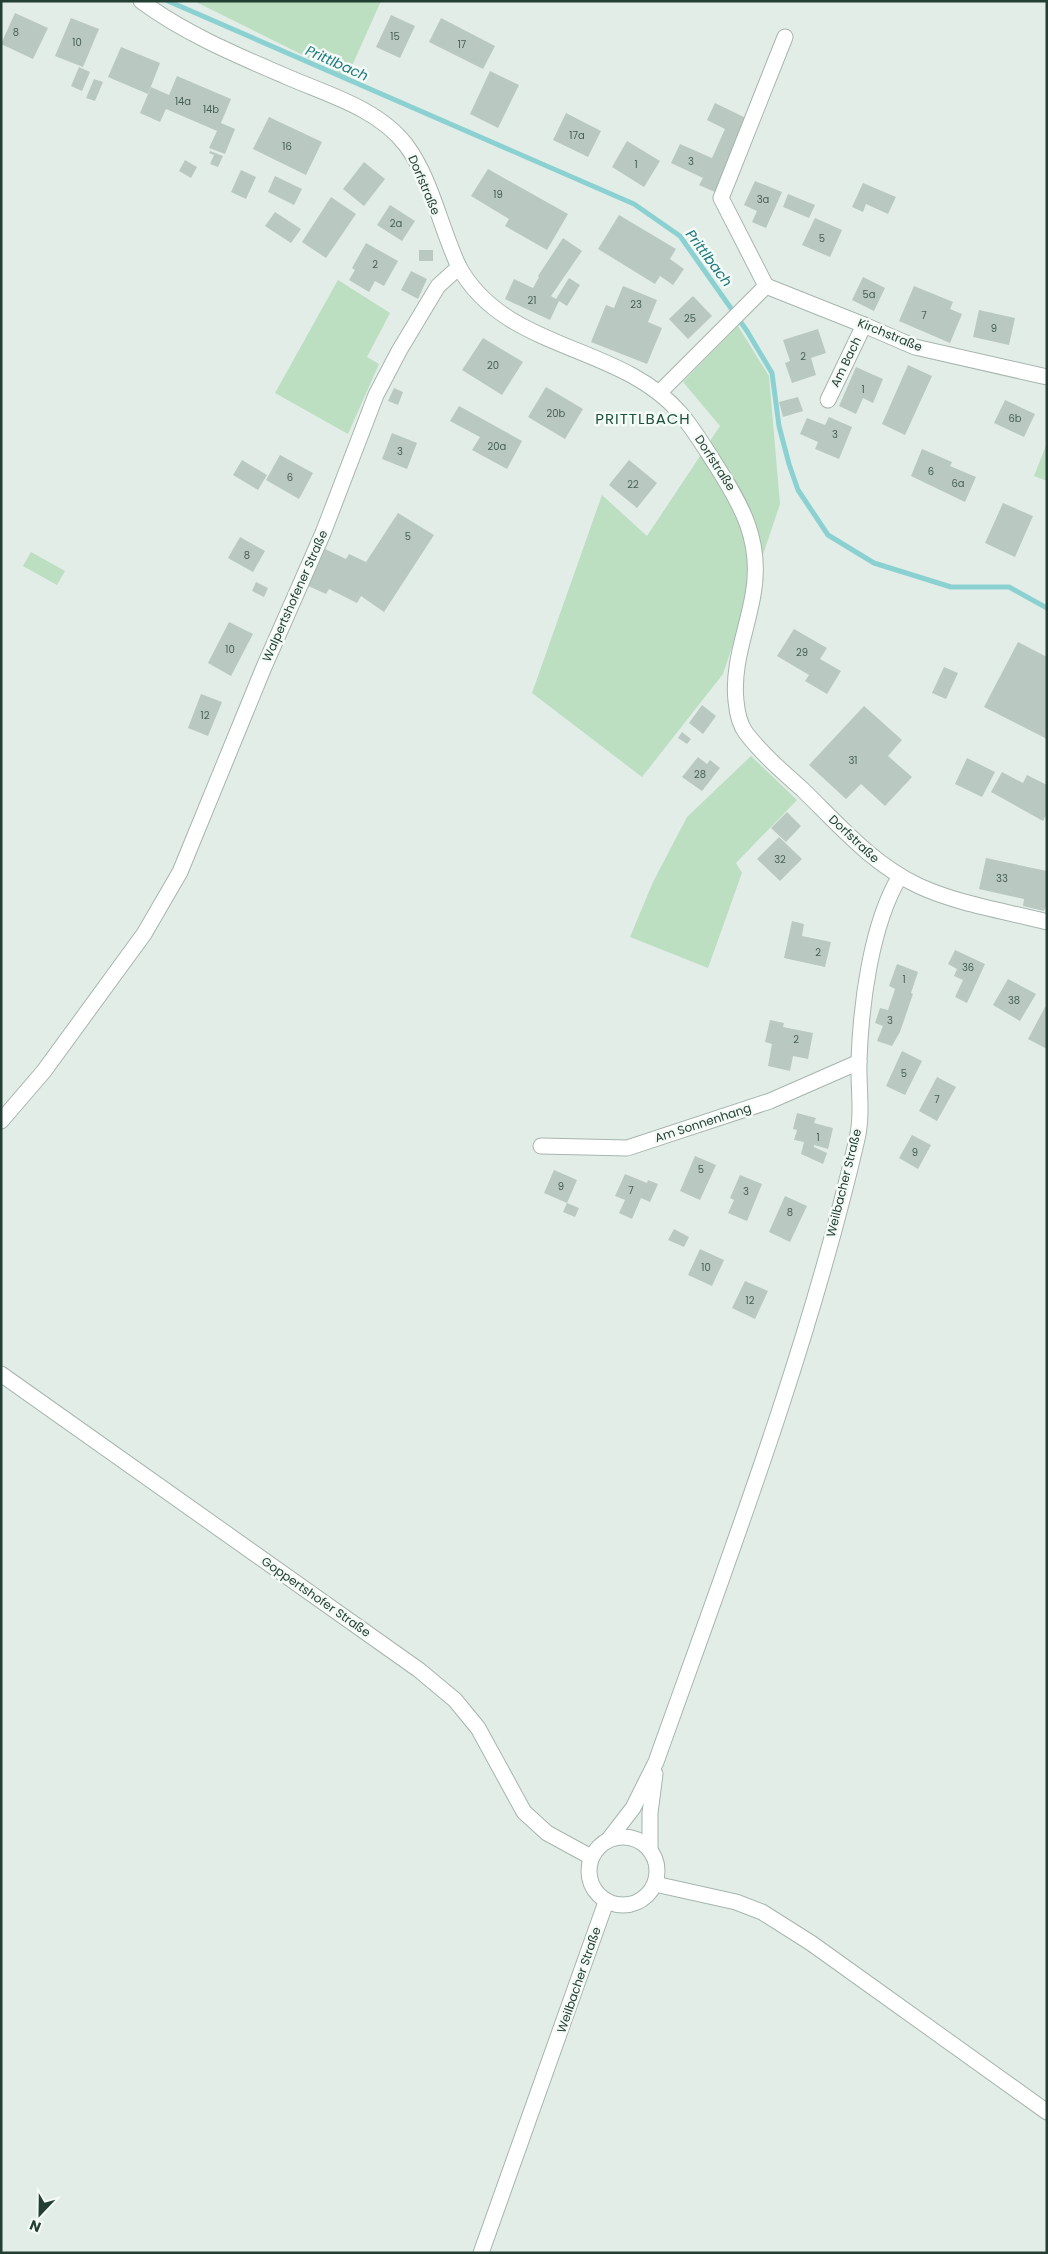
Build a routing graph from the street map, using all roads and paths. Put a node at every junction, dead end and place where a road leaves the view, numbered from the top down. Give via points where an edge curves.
1 (141, 1) edge
2 (784, 37) dead end
3 (459, 267) junction
4 (766, 286) junction
5 (864, 325) junction
6 (1047, 377) edge
7 (659, 393) junction
8 (828, 400) dead end
9 (900, 876) junction
10 (1047, 922) edge
11 (859, 1062) junction
12 (1, 1121) edge
13 (541, 1146) dead end
14 (1, 1374) edge
15 (656, 1762) junction
16 (609, 1839) junction
17 (650, 1849) junction
18 (591, 1856) junction
19 (655, 1884) junction
20 (606, 1902) junction
21 (1047, 2112) edge
22 (481, 2253) edge

1 - 3 street, Dorfstraße via 179,26 362,110 393,130 414,157
2 - 4 street via 721,198
3 - 7 street, Dorfstraße via 474,289 512,322 624,370
3 - 12 street, Walpertshofener Straße via 438,286 376,395 323,533 180,872 144,934 44,1071
4 - 5 street, Kirchstraße
4 - 7 street
5 - 6 street, Kirchstraße via 915,347
5 - 8 street, Am Bach
7 - 9 street, Dorfstraße via 679,411 694,431 737,498 754,549 754,592 736,683 739,716 745,732 872,857
9 - 10 street, Dorfstraße via 921,887 956,898
9 - 11 street, Weilbacher Straße via 884,907 866,982
11 - 13 street, Am Sonnenhang via 770,1101 627,1148
11 - 15 street, Weilbacher Straße via 861,1102 858,1136 824,1262 765,1457
14 - 18 street, Goppertshofer Straße via 419,1670 455,1700 478,1728 524,1812 547,1833
15 - 16 street via 633,1808
15 - 17 street
16 - 17 street via 620,1836 636,1838
16 - 18 street
17 - 19 street via 657,1872
18 - 20 street via 588,1866 592,1888
19 - 20 street via 650,1893 630,1904
19 - 21 street via 736,1902 762,1912 811,1943
20 - 22 street, Weilbacher Straße

